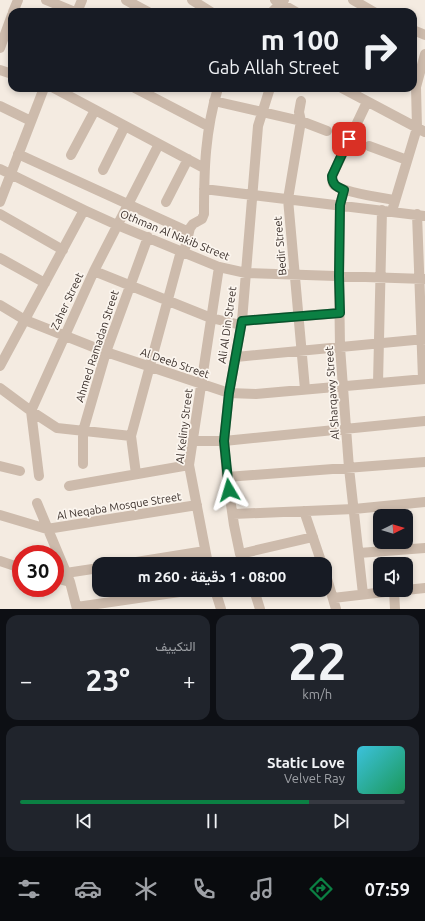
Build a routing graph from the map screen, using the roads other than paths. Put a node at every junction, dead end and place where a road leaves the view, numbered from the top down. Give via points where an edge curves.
1 (46, 0) edge
2 (126, 0) edge
3 (192, 0) edge
4 (353, 0) edge
5 (280, 1) edge
6 (66, 8) edge
7 (141, 8) edge
8 (205, 8) edge
9 (290, 8) edge
10 (367, 8) edge
11 (6, 28) edge
12 (0, 48) edge
13 (425, 54) edge
14 (419, 77) edge
15 (42, 92) edge
16 (61, 92) edge
17 (143, 92) edge
18 (217, 92) edge
19 (269, 92) edge
20 (349, 92) edge
21 (417, 92) edge
22 (300, 100) dead end
23 (214, 101) junction
24 (367, 102) junction
25 (0, 106) edge
26 (95, 110) junction
27 (262, 112) junction
28 (31, 120) junction
29 (300, 121) junction
30 (126, 126) junction
31 (208, 126) junction
32 (421, 130) edge
33 (327, 131) dead end
34 (159, 144) junction
35 (369, 146) dead end
36 (18, 154) junction
37 (72, 155) dead end
38 (188, 159) junction
39 (407, 160) junction
40 (204, 168) junction
41 (0, 169) edge
42 (103, 170) dead end
43 (10, 174) junction
44 (204, 189) junction
45 (344, 190) junction
46 (252, 194) junction
47 (288, 199) junction
48 (395, 200) junction
49 (0, 202) edge
50 (166, 202) dead end
51 (128, 204) junction
52 (340, 205) junction
53 (84, 210) junction
54 (387, 211) junction
55 (0, 214) edge
56 (421, 215) edge
57 (118, 224) junction
58 (188, 232) junction
59 (148, 237) junction
60 (63, 250) junction
61 (182, 252) junction
62 (0, 258) edge
63 (219, 267) junction
64 (94, 271) junction
65 (246, 273) junction
66 (295, 274) junction
67 (339, 276) junction
68 (380, 278) junction
69 (422, 279) edge
70 (45, 283) junction
71 (130, 286) junction
72 (168, 301) junction
73 (0, 305) edge
74 (340, 313) junction
75 (298, 316) junction
76 (211, 318) junction
77 (25, 320) junction
78 (241, 323) junction
79 (64, 336) junction
80 (423, 340) edge
81 (379, 344) junction
82 (340, 347) junction
83 (302, 351) junction
84 (106, 352) junction
85 (236, 357) junction
86 (0, 366) edge
87 (150, 367) junction
88 (424, 379) edge
89 (378, 383) junction
90 (201, 384) junction
91 (343, 386) junction
92 (0, 388) edge
93 (305, 390) junction
94 (229, 393) junction
95 (31, 411) junction
96 (425, 421) edge
97 (346, 429) junction
98 (83, 431) junction
99 (131, 436) junction
100 (193, 441) junction
101 (224, 441) junction
102 (425, 462) edge
103 (82, 464) dead end
104 (189, 465) junction
105 (0, 466) edge
106 (349, 468) junction
107 (20, 471) dead end
108 (136, 474) junction
109 (39, 476) dead end
110 (227, 477) junction
111 (69, 486) dead end
112 (425, 502) edge
113 (37, 503) dead end
114 (197, 505) junction
115 (354, 509) junction
116 (304, 511) junction
117 (233, 514) junction
118 (0, 515) edge
119 (48, 529) junction
120 (313, 537) junction
121 (425, 548) edge
122 (205, 551) junction
123 (359, 553) junction
124 (240, 554) junction
125 (168, 557) edge
126 (206, 557) edge
127 (241, 557) edge
128 (320, 557) edge
129 (0, 561) edge
130 (12, 565) edge
131 (92, 570) edge
132 (64, 578) edge
133 (68, 578) junction
134 (425, 588) edge
135 (413, 589) edge
136 (373, 593) edge
137 (364, 594) junction
138 (332, 595) edge
139 (147, 597) edge
140 (217, 597) edge
141 (257, 597) edge
142 (397, 597) edge
143 (333, 598) junction
144 (77, 608) edge
145 (221, 609) edge
146 (260, 609) edge
147 (336, 609) edge
148 (395, 609) edge

1 - 6 street
2 - 7 street
3 - 8 street
4 - 10 street
5 - 9 street
11 - 12 street
13 - 14 street
15 - 28 street
16 - 26 street
17 - 31 street
18 - 23 street
19 - 27 street, Ali Al Din Street
20 - 24 street
21 - 32 street
22 - 29 street, Bedir Street
23 - 27 street
23 - 31 street
24 - 32 street
24 - 45 street via 332,176 335,186
25 - 28 street
26 - 30 street
26 - 37 street
27 - 29 street
27 - 46 street, Ali Al Din Street via 258,126
28 - 36 street
29 - 33 street
29 - 47 street, Bedir Street
30 - 34 street
30 - 42 street
31 - 40 street
32 - 39 street
34 - 38 street
34 - 51 street, Zaher Street
35 - 39 street
36 - 43 street
36 - 51 street
38 - 40 street
38 - 50 street
39 - 48 street
40 - 44 street
41 - 43 street, Othman Al Nakib Street
43 - 49 street
43 - 53 street, Othman Al Nakib Street
44 - 46 street
44 - 58 street via 204,214 202,219 192,224
45 - 48 street
45 - 52 street, Al Sharqawy Street
46 - 47 street
46 - 65 street, Ali Al Din Street
47 - 52 street
47 - 66 street, Bedir Street
48 - 54 street
51 - 57 street, Zaher Street
51 - 58 street
52 - 54 street
52 - 67 street, Al Sharqawy Street
53 - 57 street, Othman Al Nakib Street
53 - 60 street
54 - 56 street
54 - 68 street
55 - 60 street
56 - 69 street
57 - 59 street, Othman Al Nakib Street
57 - 64 street, Zaher Street
58 - 61 street
59 - 61 street, Othman Al Nakib Street
59 - 71 street, Ahmed Ramadan Street
60 - 70 street
61 - 63 street, Othman Al Nakib Street
61 - 72 street
62 - 70 street
63 - 65 street, Othman Al Nakib Street
63 - 76 street, Al Keliny Street
64 - 71 street
64 - 79 street, Zaher Street
65 - 66 street, Othman Al Nakib Street
65 - 78 street, Ali Al Din Street
66 - 67 street, Othman Al Nakib Street
66 - 75 street, Bedir Street
67 - 68 street, Othman Al Nakib Street
67 - 74 street, Al Sharqawy Street
68 - 69 street, Othman Al Nakib Street
68 - 81 street
69 - 80 street
70 - 77 street
71 - 72 street
71 - 84 street, Ahmed Ramadan Street
72 - 76 street
72 - 87 street
73 - 77 street, Al Deeb Street
74 - 75 street
74 - 82 street, Al Sharqawy Street
75 - 78 street
75 - 83 street, Bedir Street
76 - 78 street
76 - 90 street, Al Keliny Street
77 - 79 street, Al Deeb Street
77 - 86 street
78 - 85 street, Ali Al Din Street
79 - 84 street, Al Deeb Street
79 - 95 street, Zaher Street
80 - 81 street
80 - 88 street
81 - 82 street
81 - 89 street
82 - 83 street
82 - 91 street, Al Sharqawy Street
83 - 85 street
83 - 93 street, Bedir Street
84 - 87 street, Al Deeb Street
84 - 98 street, Ahmed Ramadan Street
85 - 94 street, Ali Al Din Street
87 - 90 street, Al Deeb Street
87 - 99 street
88 - 89 street, Al Deeb Street
89 - 91 street, Al Deeb Street
90 - 94 street, Al Deeb Street
90 - 100 street, Al Keliny Street
91 - 93 street, Al Deeb Street
91 - 97 street, Al Sharqawy Street
92 - 95 street
93 - 94 street, Al Deeb Street via 256,394
94 - 101 street, Ali Al Din Street
95 - 98 street via 57,428
95 - 109 street
96 - 97 street
97 - 101 street
97 - 106 street, Al Sharqawy Street
98 - 99 street
98 - 103 street, Ahmed Ramadan Street
99 - 108 street
100 - 101 street
100 - 104 street, Al Keliny Street
101 - 110 street, Ali Al Din Street
102 - 106 street
104 - 108 street
104 - 114 street, Al Keliny Street
105 - 107 street
106 - 110 street
106 - 115 street, Al Sharqawy Street
108 - 111 street
110 - 117 street, Ali Al Din Street
112 - 115 street
113 - 119 street
114 - 119 street, Al Neqaba Mosque Street
114 - 122 street, Al Keliny Street
115 - 116 street
115 - 123 street, Al Sharqawy Street
116 - 117 street
116 - 120 street
117 - 124 street, Ali Al Din Street
118 - 119 street, Al Neqaba Mosque Street
119 - 133 street
120 - 124 street
120 - 128 street
121 - 123 street
122 - 125 street
122 - 126 street, Al Keliny Street
123 - 137 street, Al Sharqawy Street
124 - 127 street, Ali Al Din Street
129 - 130 street
131 - 133 street
132 - 133 street
133 - 144 street
134 - 135 street
136 - 137 street
137 - 143 street
138 - 143 street
139 - 144 street
140 - 145 street
141 - 146 street
142 - 148 street
143 - 147 street

